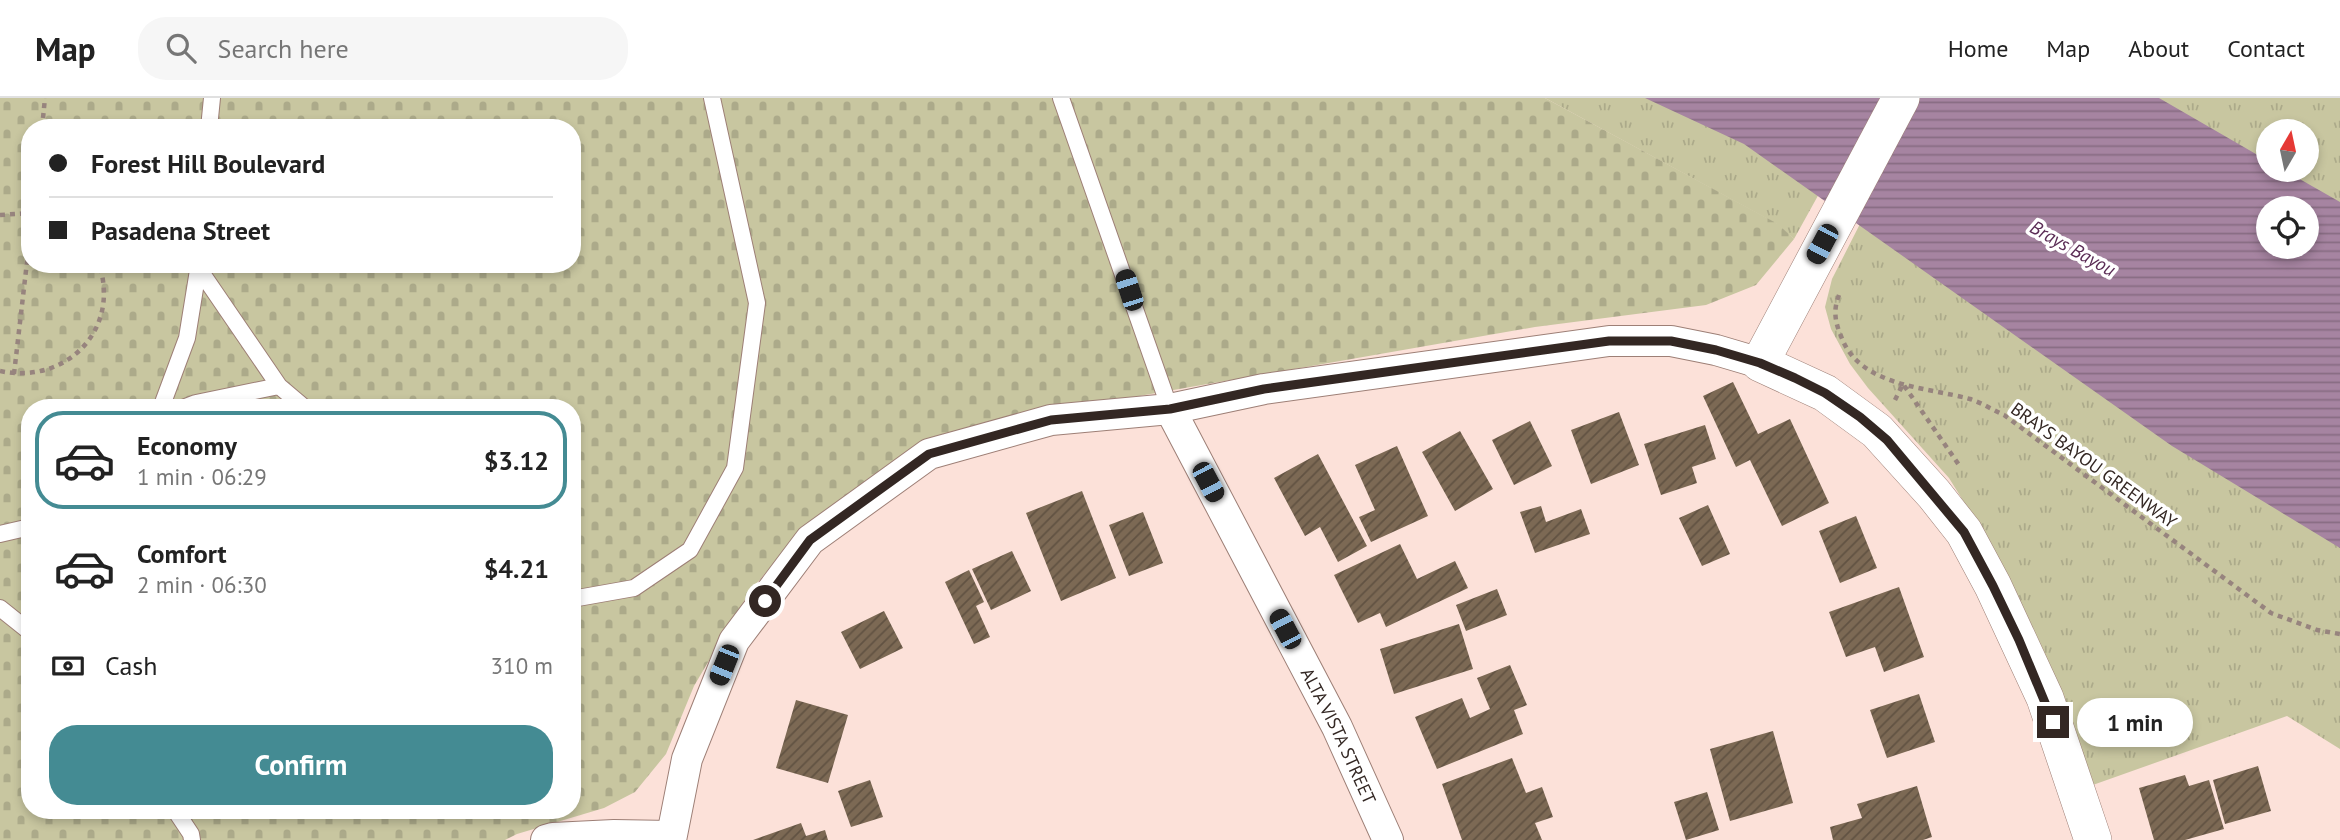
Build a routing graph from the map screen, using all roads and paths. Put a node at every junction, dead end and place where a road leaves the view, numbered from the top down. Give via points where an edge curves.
1 (45, 98) edge
2 (212, 98) edge
3 (712, 98) edge
4 (1061, 98) edge
5 (1901, 98) edge
6 (43, 119) edge
7 (210, 119) edge
8 (21, 214) edge
9 (0, 215) edge
10 (26, 273) edge
11 (101, 273) edge
12 (198, 273) edge
13 (203, 273) edge
14 (1843, 284) dead end
15 (1760, 363) junction
16 (0, 371) edge
17 (14, 374) junction
18 (1903, 384) junction
19 (279, 386) junction
20 (164, 399) edge
21 (216, 399) edge
22 (294, 399) edge
23 (1170, 409) junction
24 (1964, 472) dead end
25 (21, 529) edge
26 (0, 534) edge
27 (581, 597) edge
28 (0, 608) edge
29 (21, 625) edge
30 (2340, 634) edge
31 (181, 819) edge
32 (671, 838) edge
33 (192, 840) edge
34 (546, 840) edge
35 (1388, 840) edge
36 (2093, 840) edge

1 - 6 path
2 - 7 lane
3 - 27 lane via 757,303 735,468 690,550 634,588
4 - 23 lane
5 - 15 street
8 - 9 path
10 - 17 path
11 - 17 path via 104,301 97,326 83,347 52,369
12 - 20 lane via 187,338
13 - 19 lane
14 - 18 path, BRAYS BAYOU GREENWAY via 1835,306 1844,346 1875,375
15 - 23 street via 1691,344 1627,339 1264,389
15 - 36 street via 1825,393 1869,424 1964,532 2045,698
16 - 17 path
18 - 24 path
18 - 30 path, BRAYS BAYOU GREENWAY via 1972,400 2004,415 2272,613
19 - 21 lane
19 - 22 lane
23 - 32 street via 1051,420 929,454 810,540 734,641 687,759
23 - 35 street, ALTA VISTA STREET via 1337,727
25 - 26 lane
28 - 29 lane
31 - 33 lane
32 - 34 street via 614,835

